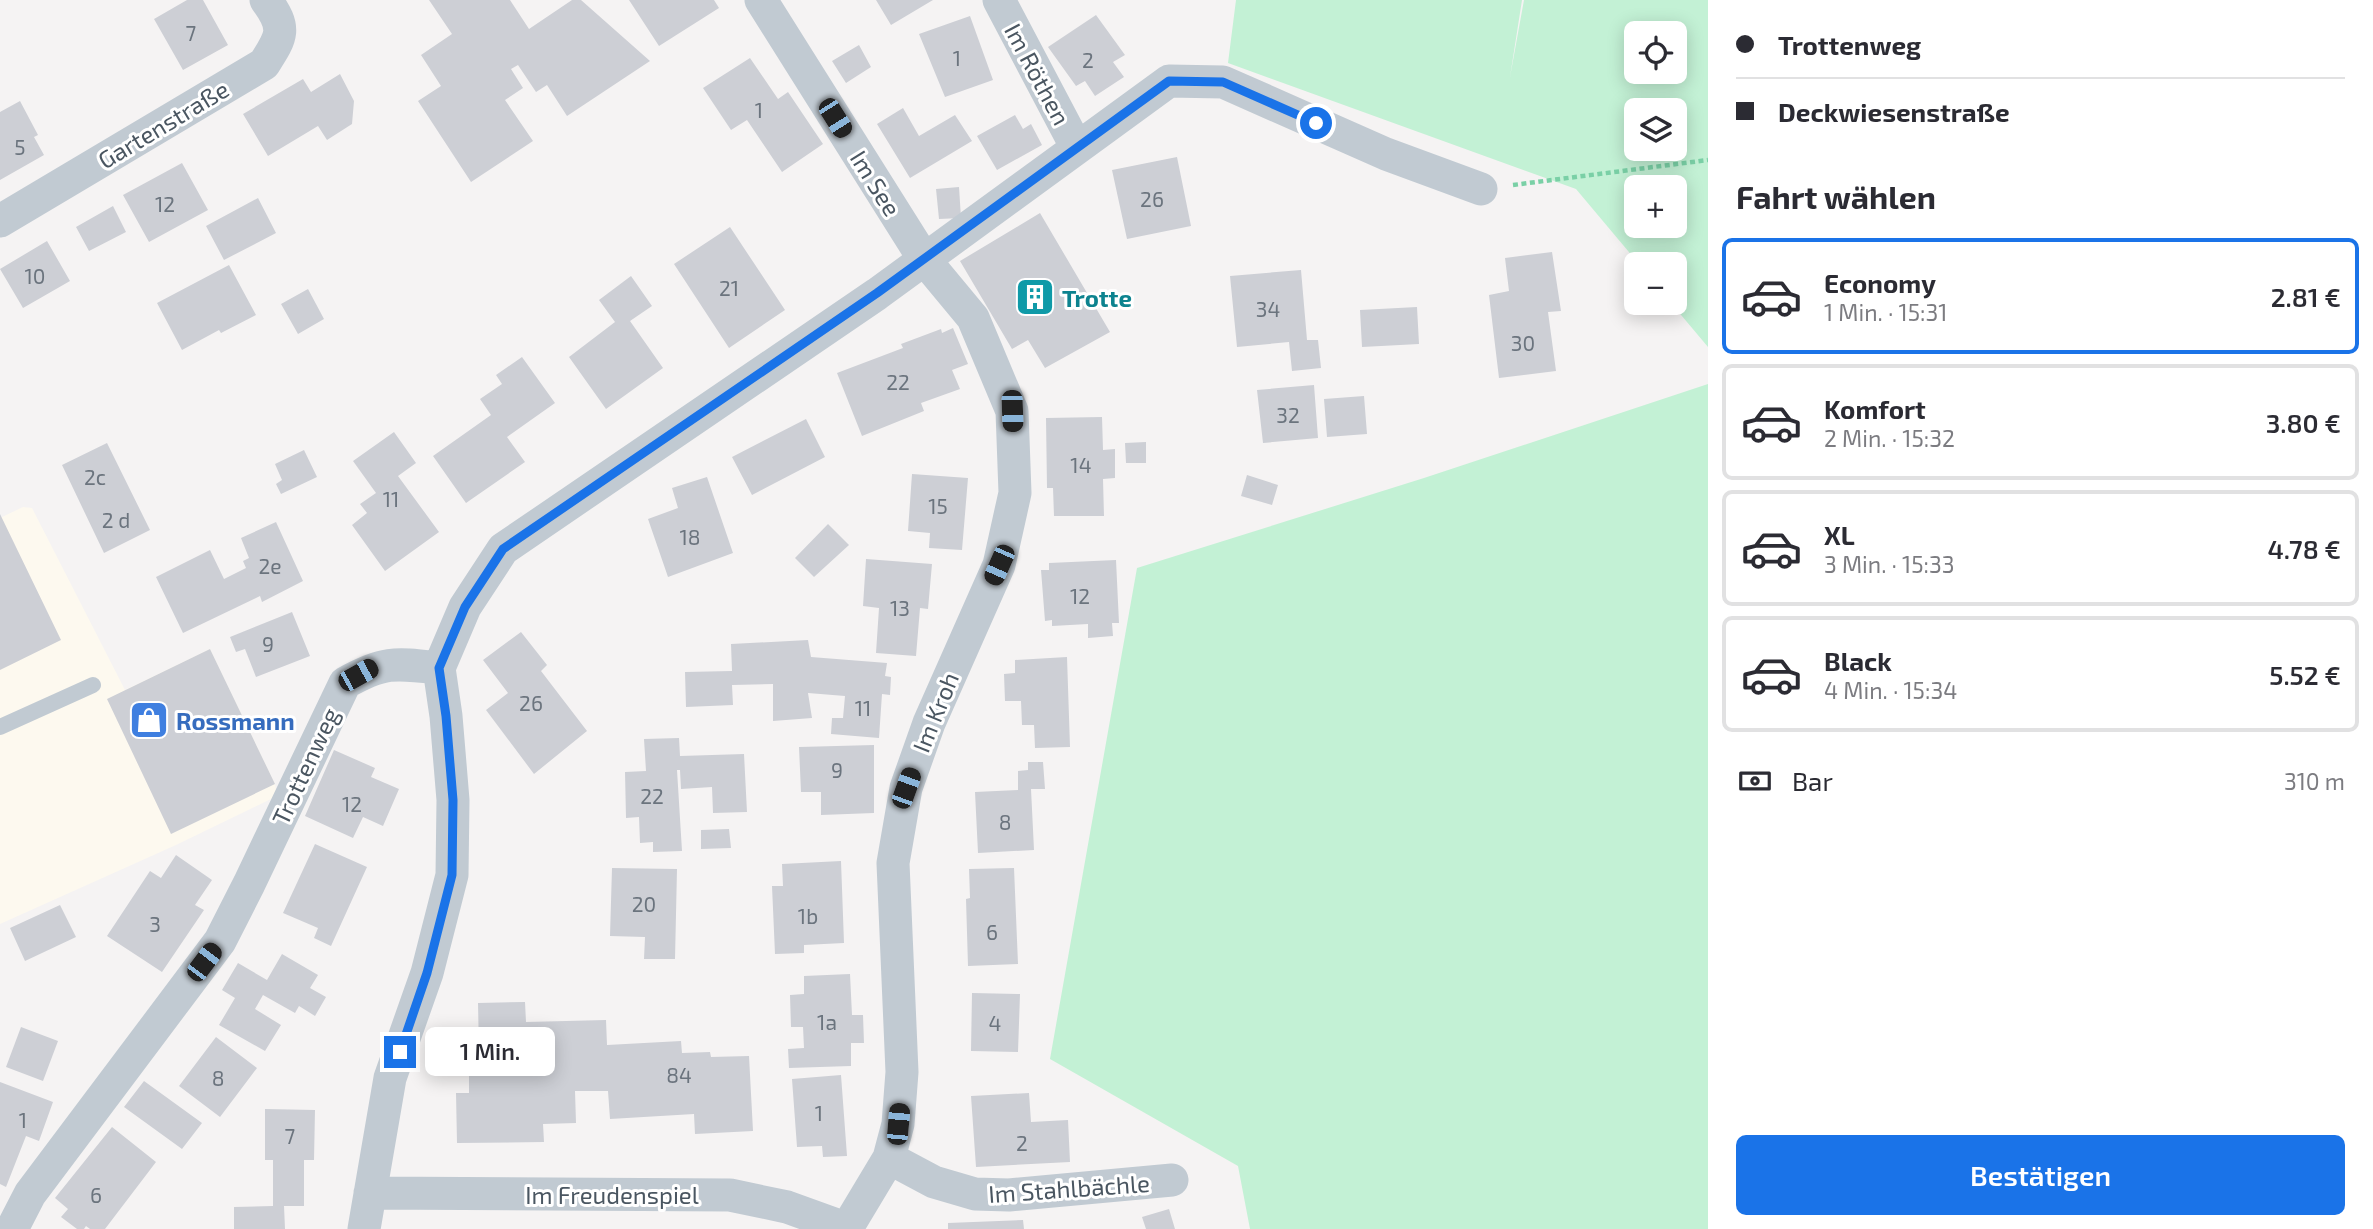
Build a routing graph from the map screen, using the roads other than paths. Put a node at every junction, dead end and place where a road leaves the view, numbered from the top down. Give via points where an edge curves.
1 (266, 0) edge
2 (761, 0) edge
3 (999, 0) edge
4 (1077, 149) junction
5 (1481, 189) road end
6 (0, 221) edge
7 (924, 259) junction
8 (439, 668) junction
9 (93, 685) dead end
10 (0, 727) edge
11 (889, 1158) junction
12 (1172, 1180) dead end
13 (370, 1193) junction
14 (848, 1228) edge
15 (12, 1229) edge
16 (364, 1229) edge

1 - 6 street, Gartenstraße via 279,21 280,39 264,64
2 - 7 street, Im See
3 - 4 street, Im Röthen
4 - 5 street via 1169,81 1223,82 1386,154
4 - 7 street
7 - 8 street via 503,549 465,607
7 - 11 street, Im Kroh via 973,318 1012,411 1015,493 999,565 929,723 906,788 893,863 902,1072 898,1124
8 - 13 street via 453,800 452,875 427,973 390,1078
8 - 15 street, Trottenweg via 401,663 372,668 345,682 220,940 30,1194
9 - 10 lane
11 - 12 street, Im Stahlbächle via 934,1182 975,1194
11 - 14 street, Im Kroh
13 - 14 street, Im Freudenspiel via 730,1195 787,1206
13 - 16 street

